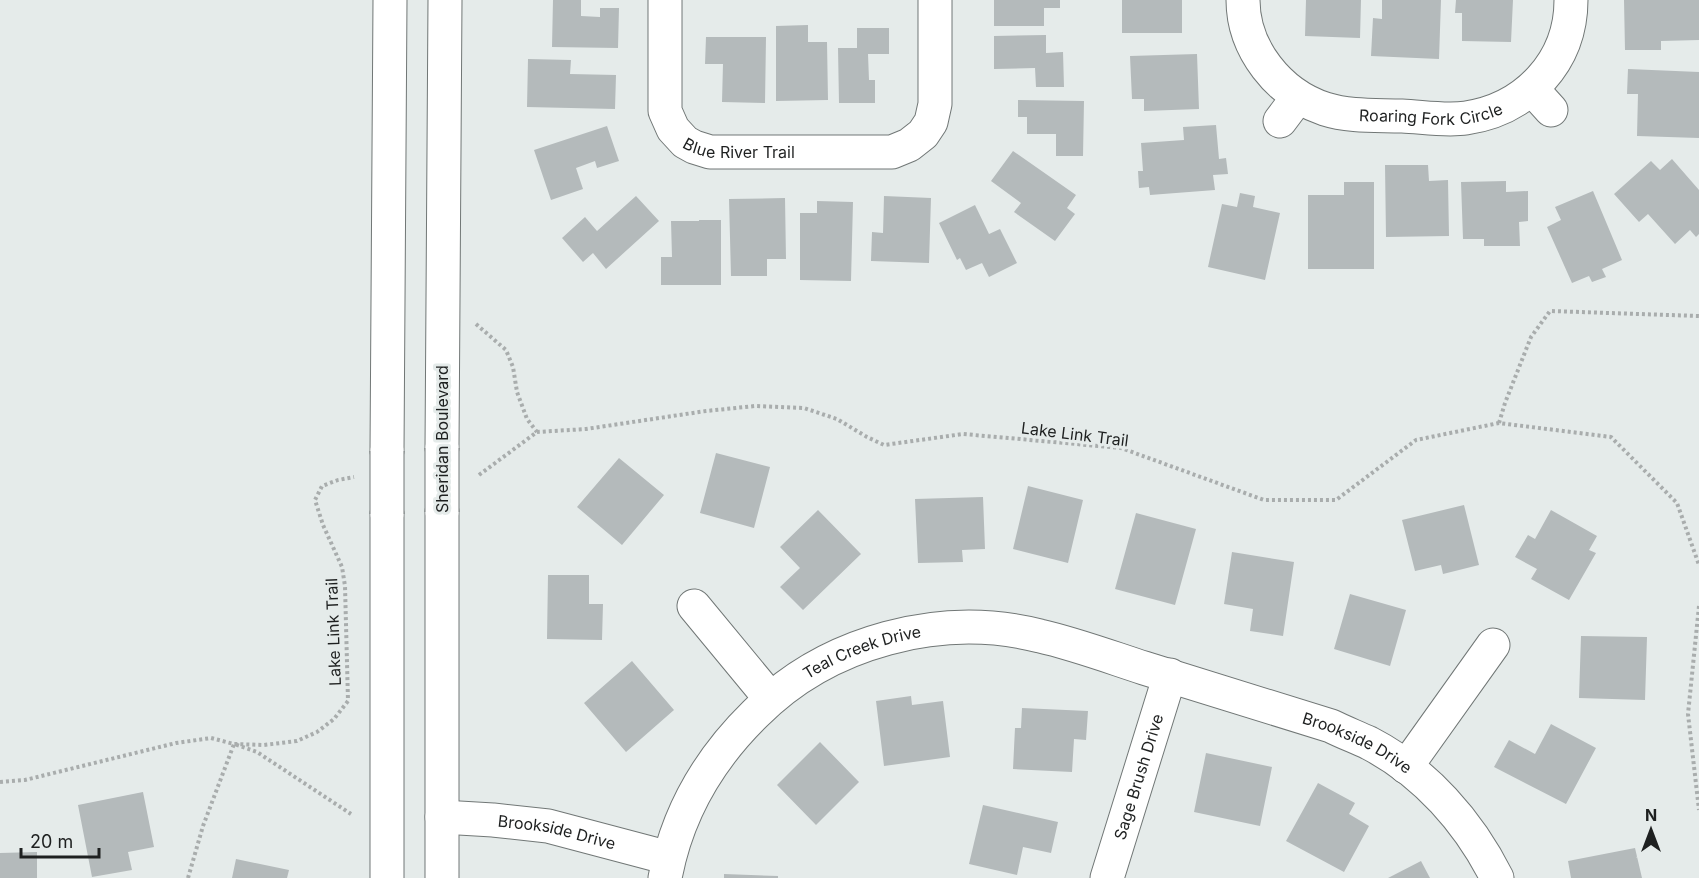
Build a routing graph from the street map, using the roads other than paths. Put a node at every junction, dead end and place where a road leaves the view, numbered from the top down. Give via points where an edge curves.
1 (390, 0) edge
2 (445, 0) edge
3 (665, 0) edge
4 (935, 0) edge
5 (1243, 0) edge
6 (1571, 0) edge
7 (694, 606) dead end
8 (1493, 645) dead end
9 (1170, 675) junction
10 (770, 698) junction
11 (1406, 767) junction
12 (442, 817) junction
13 (667, 868) edge
14 (387, 878) edge
15 (442, 878) edge
16 (1107, 878) edge
17 (1497, 878) edge

1 - 14 street, bridge
2 - 12 street, Sheridan Boulevard, bridge
3 - 4 street, Blue River Trail via 665,111 673,129 685,142 689,156 710,152 892,152 941,128 935,104
5 - 6 street, Roaring Fork Circle via 1249,37 1263,63 1282,84 1289,109 1463,118 1487,114 1514,102 1541,99 1564,41
7 - 10 street
8 - 11 street
9 - 10 street, Teal Creek Drive via 1039,635 986,627 942,628 864,645 829,660
9 - 11 street, Brookside Drive via 1331,726
9 - 16 street, Sage Brush Drive
10 - 13 street, Teal Creek Drive via 732,736 704,775 684,814
11 - 17 street, Brookside Drive via 1457,815
12 - 13 street, Brookside Drive via 548,826
12 - 15 street, Sheridan Boulevard

